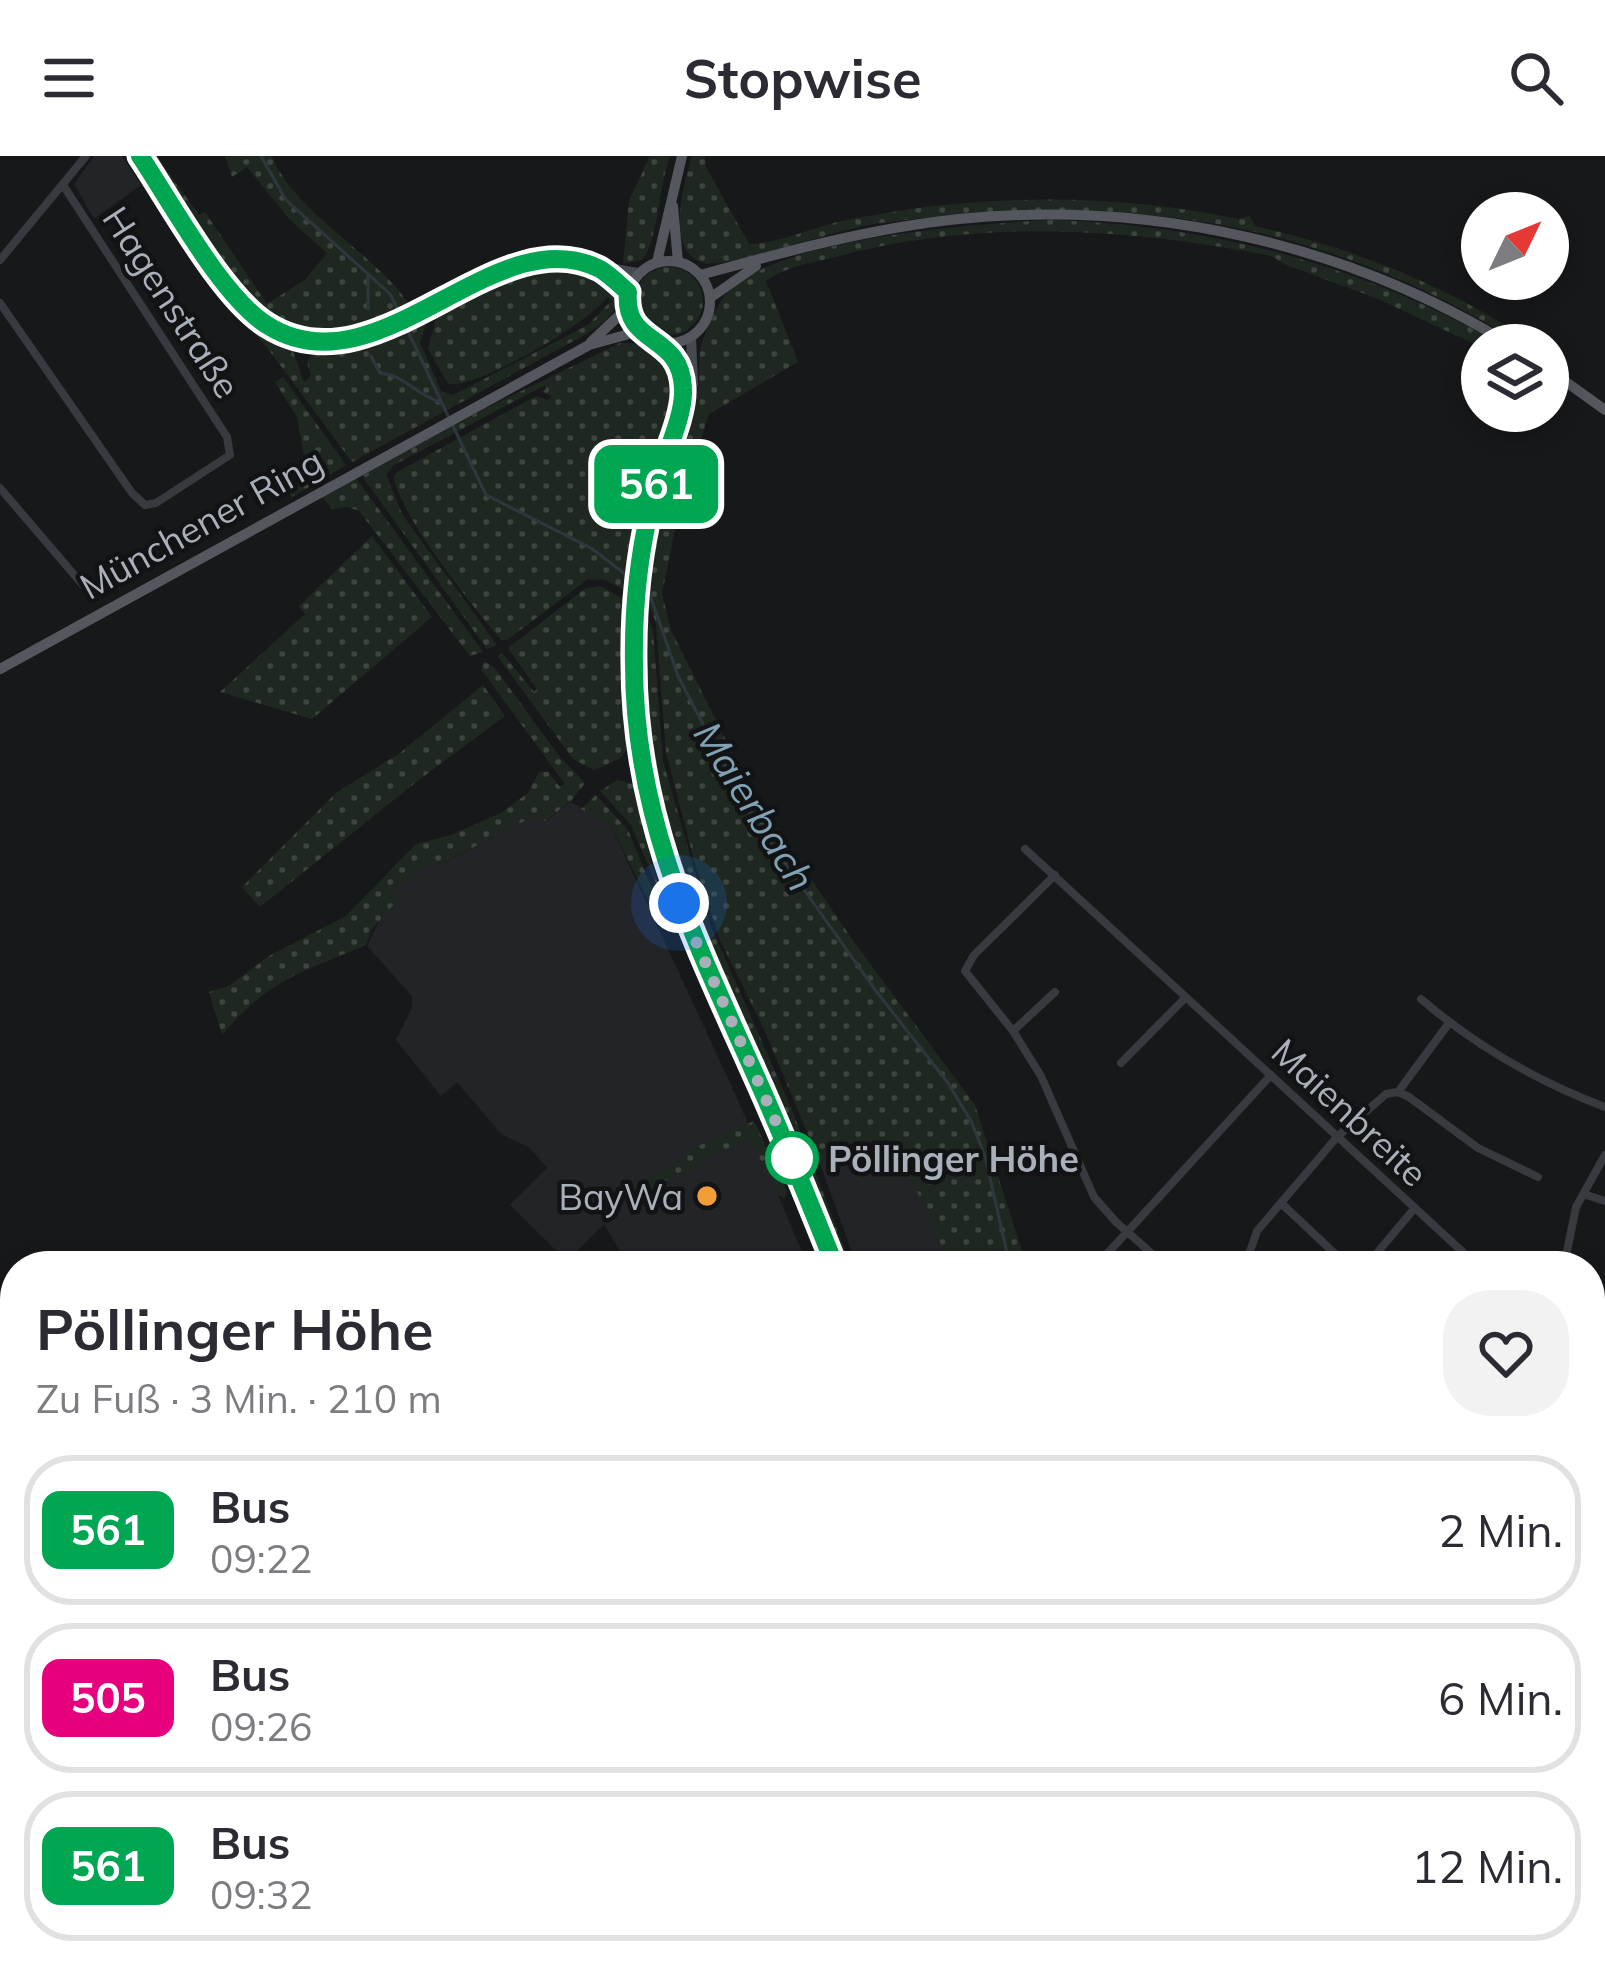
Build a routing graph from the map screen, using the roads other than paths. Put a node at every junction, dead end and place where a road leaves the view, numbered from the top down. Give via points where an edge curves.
1 (86, 156) edge
2 (140, 156) edge
3 (682, 156) edge
4 (63, 185) junction
5 (672, 192) junction
6 (0, 260) edge
7 (768, 260) junction
8 (657, 262) junction
9 (678, 262) junction
10 (598, 268) junction
11 (640, 273) junction
12 (700, 275) junction
13 (628, 292) junction
14 (710, 298) junction
15 (0, 303) edge
16 (628, 307) junction
17 (1473, 324) edge
18 (640, 331) junction
19 (691, 337) junction
20 (664, 343) junction
21 (589, 345) junction
22 (1569, 384) edge
23 (682, 405) junction
24 (1605, 410) edge
25 (0, 488) edge
26 (88, 591) dead end
27 (0, 669) edge
28 (1025, 849) dead end
29 (1055, 875) junction
30 (1055, 992) dead end
31 (1186, 997) junction
32 (1421, 999) dead end
33 (1449, 1023) junction
34 (1013, 1031) junction
35 (1121, 1063) dead end
36 (1271, 1075) junction
37 (1398, 1092) junction
38 (1605, 1108) edge
39 (1337, 1137) junction
40 (1605, 1155) edge
41 (1538, 1177) dead end
42 (1582, 1194) junction
43 (1605, 1201) edge
44 (1281, 1203) junction
45 (1414, 1209) junction
46 (1127, 1232) junction
47 (828, 1251) edge
48 (1110, 1251) edge
49 (1149, 1251) edge
50 (1249, 1251) edge
51 (1332, 1251) edge
52 (1379, 1251) edge
53 (1461, 1251) edge
54 (1566, 1251) edge

1 - 4 street
2 - 10 main road via 234,293 293,338 362,336 528,265
3 - 5 main road
4 - 6 street
4 - 15 street, Hagenstraße via 227,437 227,458 156,502 141,502
5 - 8 main road
5 - 9 main road
7 - 12 main road
7 - 14 main road
7 - 17 main road via 958,220 1140,219 1236,234 1343,264
8 - 9 main road
8 - 11 main road
9 - 12 main road
10 - 11 main road
10 - 13 main road
11 - 13 main road
12 - 14 main road
13 - 16 main road
14 - 19 main road via 705,322
16 - 18 main road
16 - 21 main road
18 - 20 main road
18 - 21 main road
19 - 20 main road
19 - 23 main road via 693,384
20 - 23 main road via 680,371
21 - 27 main road, Münchener Ring
22 - 24 main road
23 - 47 main road via 639,566 638,746 660,849 686,920
25 - 26 street
28 - 29 street, Maienbreite
29 - 31 street, Maienbreite
29 - 34 street via 965,969
30 - 34 street
31 - 35 street
31 - 36 street, Maienbreite
32 - 33 street
33 - 37 street
33 - 38 street via 1514,1066
34 - 46 street via 1094,1197
36 - 39 street, Maienbreite
36 - 46 street
37 - 39 street via 1379,1098
37 - 41 street via 1478,1148
39 - 44 street
39 - 45 street, Maienbreite
40 - 42 street
42 - 43 street
42 - 54 street
44 - 50 street
44 - 51 street
45 - 52 street
45 - 53 street, Maienbreite
46 - 48 street
46 - 49 street

